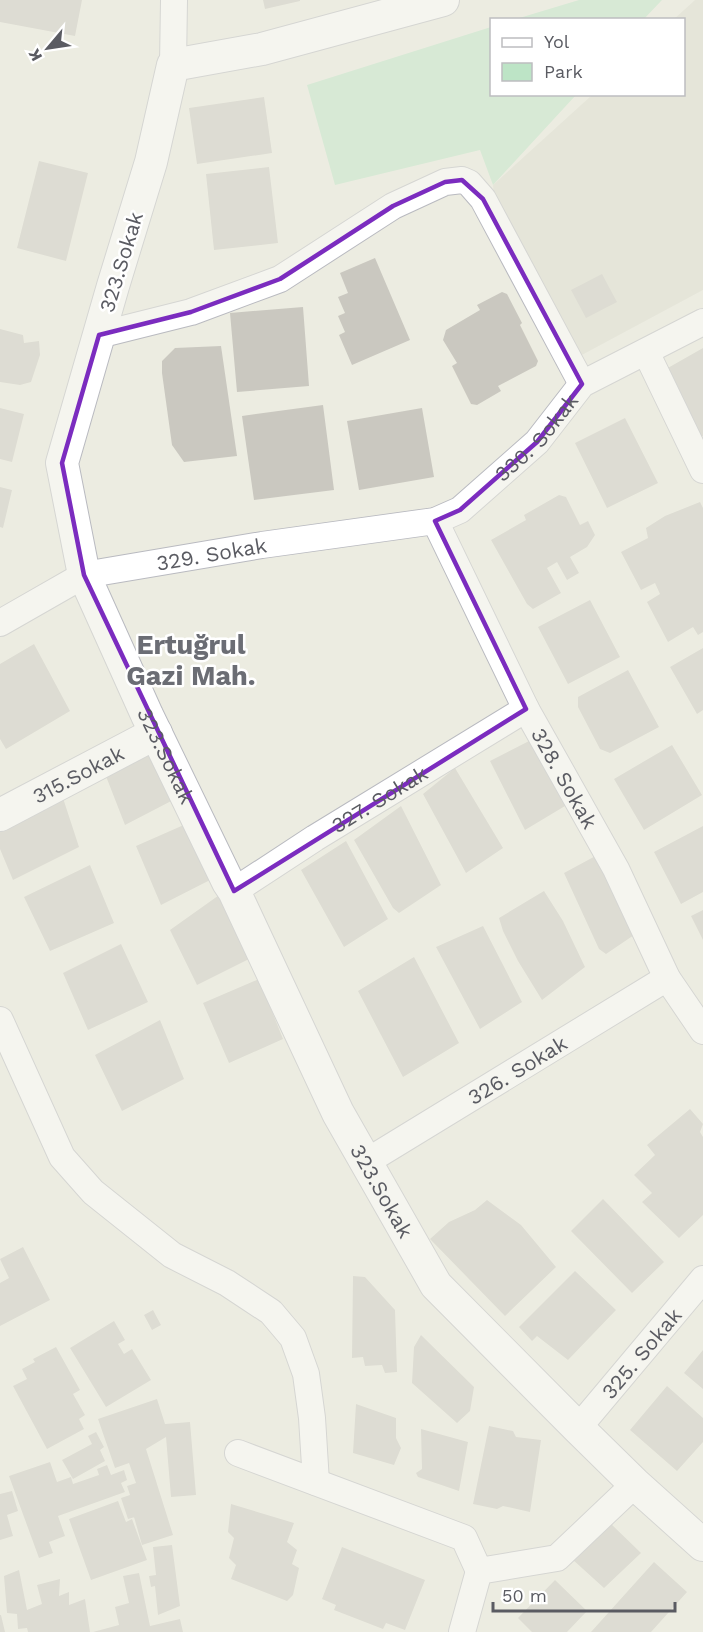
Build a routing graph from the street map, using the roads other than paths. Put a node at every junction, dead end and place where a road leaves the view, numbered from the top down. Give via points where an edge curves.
1 (174, 0) edge
2 (443, 0) edge
3 (174, 65) junction
4 (703, 322) edge
5 (99, 334) junction
6 (646, 352) junction
7 (582, 384) junction
8 (703, 470) edge
9 (435, 521) junction
10 (84, 575) junction
11 (0, 623) edge
12 (526, 709) junction
13 (156, 733) junction
14 (0, 815) edge
15 (234, 891) junction
16 (667, 978) junction
17 (0, 1020) edge
18 (703, 1031) edge
19 (366, 1162) junction
20 (703, 1279) edge
21 (578, 1428) junction
22 (238, 1453) dead end
23 (316, 1482) junction
24 (634, 1484) junction
25 (703, 1545) edge
26 (479, 1571) junction
27 (462, 1632) edge

1 - 3 street
2 - 3 street via 262,49
3 - 5 street, 323.Sokak via 151,162
4 - 6 street, 330. Sokak
5 - 7 street via 191,312 280,279 393,206 445,182 462,180 483,199
5 - 10 street, 323.Sokak via 62,463
6 - 7 street, 330. Sokak
6 - 8 street
7 - 9 street, 330. Sokak via 537,442 460,510
9 - 10 street, 329. Sokak via 262,544
9 - 12 street, 328. Sokak
10 - 11 street, 329. Sokak
10 - 13 street, 323.Sokak
12 - 15 street, 327. Sokak
12 - 16 street, 328. Sokak via 616,869
13 - 14 street, 315.Sokak
13 - 15 street, 323.Sokak
15 - 19 street, 323.Sokak via 338,1113
16 - 18 street, 328. Sokak
16 - 19 street, 326. Sokak
17 - 23 street via 62,1157 93,1192 172,1255 227,1283 271,1312 293,1338 306,1374
19 - 21 street, 323.Sokak via 436,1285
20 - 21 street, 325. Sokak
21 - 24 street, 323.Sokak
22 - 23 street
23 - 26 street via 464,1538
24 - 25 street, 323.Sokak
24 - 26 street via 557,1558
26 - 27 street

